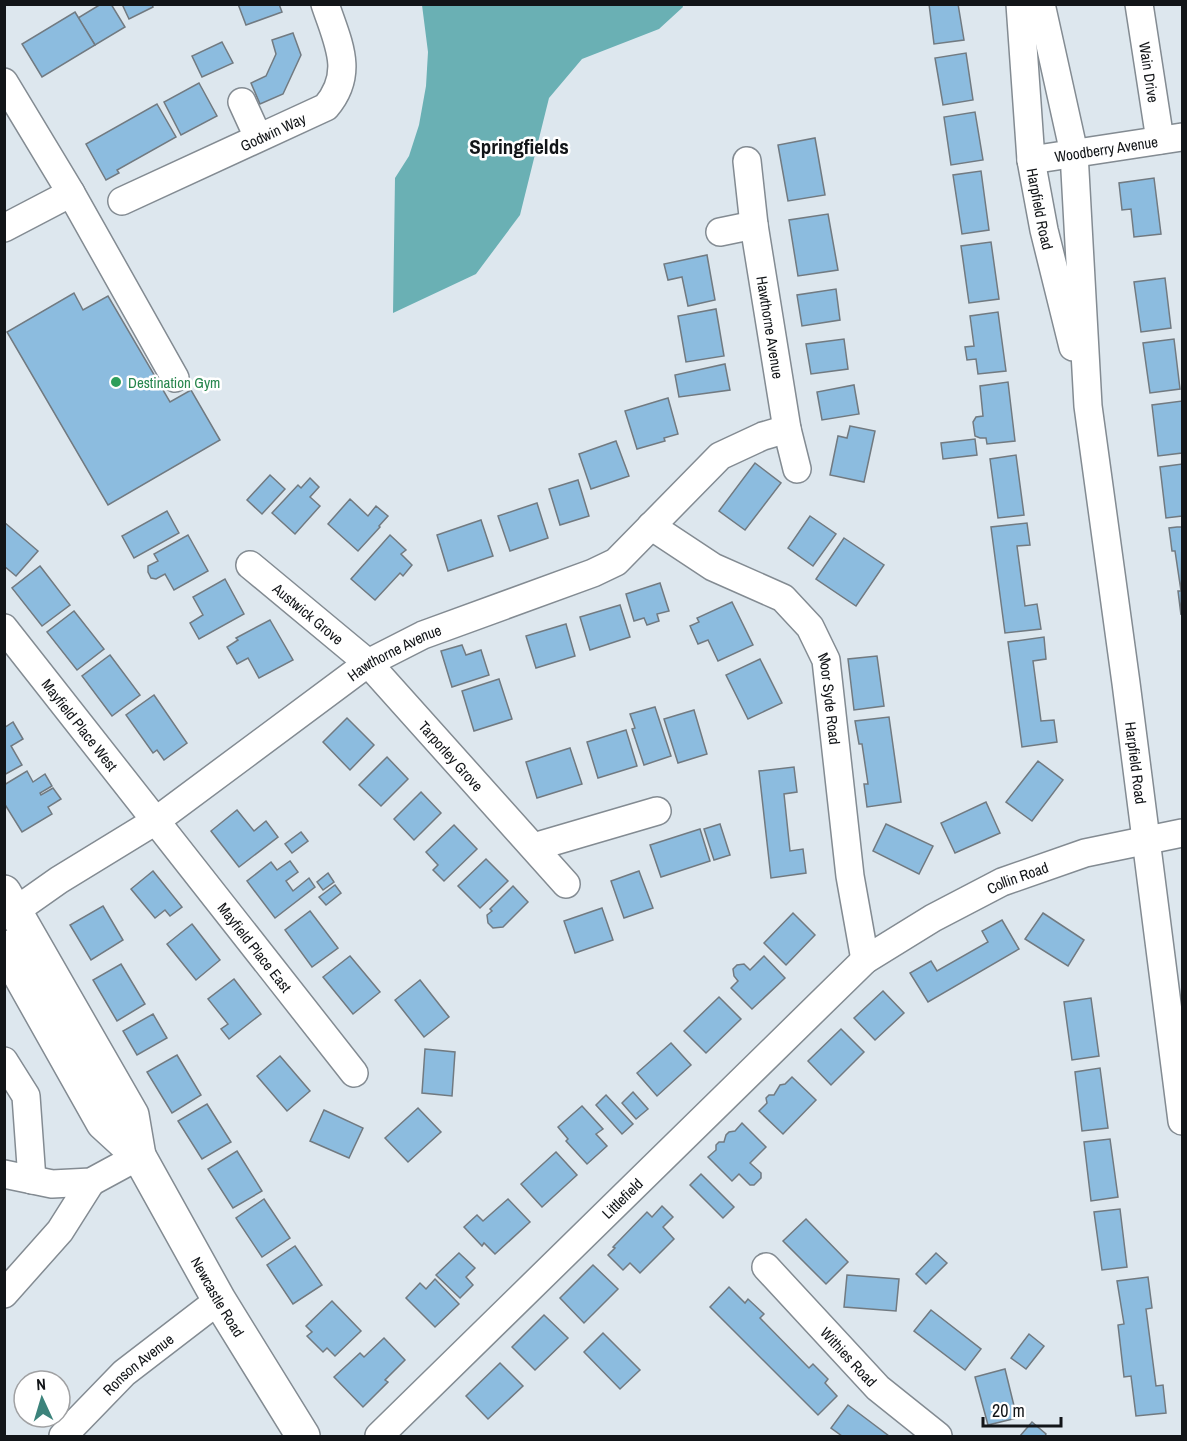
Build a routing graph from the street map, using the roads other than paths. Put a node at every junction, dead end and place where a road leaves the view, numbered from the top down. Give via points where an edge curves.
1 (325, 4) edge
2 (1020, 4) edge
3 (1041, 4) edge
4 (1139, 4) edge
5 (4, 82) edge
6 (242, 102) dead end
7 (258, 137) junction
8 (1171, 138) edge
9 (1074, 153) junction
10 (1031, 160) junction
11 (747, 161) dead end
12 (70, 193) junction
13 (122, 201) dead end
14 (8, 218) edge
15 (754, 225) junction
16 (720, 232) dead end
17 (175, 378) dead end
18 (1088, 406) junction
19 (787, 429) junction
20 (797, 469) dead end
21 (651, 526) junction
22 (250, 565) dead end
23 (4, 628) edge
24 (368, 663) junction
25 (657, 811) dead end
26 (157, 820) junction
27 (1182, 833) edge
28 (1146, 840) junction
29 (534, 847) junction
30 (566, 884) dead end
31 (8, 906) edge
32 (4, 947) edge
33 (865, 960) junction
34 (4, 1061) edge
35 (354, 1072) dead end
36 (1182, 1122) edge
37 (139, 1156) junction
38 (4, 1174) edge
39 (33, 1180) junction
40 (91, 1182) junction
41 (766, 1268) dead end
42 (4, 1294) edge
43 (219, 1300) junction
44 (63, 1437) edge
45 (303, 1437) edge
46 (379, 1437) edge
47 (938, 1437) edge

1 - 7 street, Godwin Way via 343,69 336,95 326,107
2 - 10 street, Harpfield Road
3 - 9 street, Harpfield Road
4 - 8 street, Wain Drive
5 - 12 street
6 - 7 street
7 - 13 street, Godwin Way
8 - 9 street, Woodberry Avenue
9 - 10 street, Woodberry Avenue
9 - 18 street, Harpfield Road
10 - 18 street, Harpfield Road via 1044,230
11 - 15 street, Hawthorne Avenue
12 - 14 street
12 - 17 street
15 - 16 street
15 - 19 street, Hawthorne Avenue
18 - 28 street, Harpfield Road
19 - 20 street, Hawthorne Avenue
19 - 21 street, Hawthorne Avenue via 720,456
21 - 24 street, Hawthorne Avenue via 616,562 423,635
21 - 33 street, Moor Syde Road via 713,567 783,598 810,627 826,660 850,876
22 - 24 street, Austwick Grove
23 - 26 street, Mayfield Place West
24 - 26 street, Hawthorne Avenue
24 - 29 street, Tarporley Grove
25 - 29 street
26 - 31 street, Hawthorne Avenue
26 - 35 street, Mayfield Place East
27 - 28 street, Collin Road
28 - 33 street, Collin Road via 1085,853 1002,882
28 - 36 street, Harpfield Road
29 - 30 street, Tarporley Grove
31 - 37 highway, Newcastle Road via 132,1115
32 - 37 highway, Newcastle Road via 103,1123
33 - 46 street, Littlefield
34 - 39 street via 26,1096
37 - 40 street
37 - 43 highway, Newcastle Road
38 - 39 street
39 - 40 street via 52,1184
40 - 42 street via 60,1232
41 - 47 street, Withies Road via 878,1388
43 - 44 street, Ronson Avenue via 124,1373
43 - 45 highway, Newcastle Road

